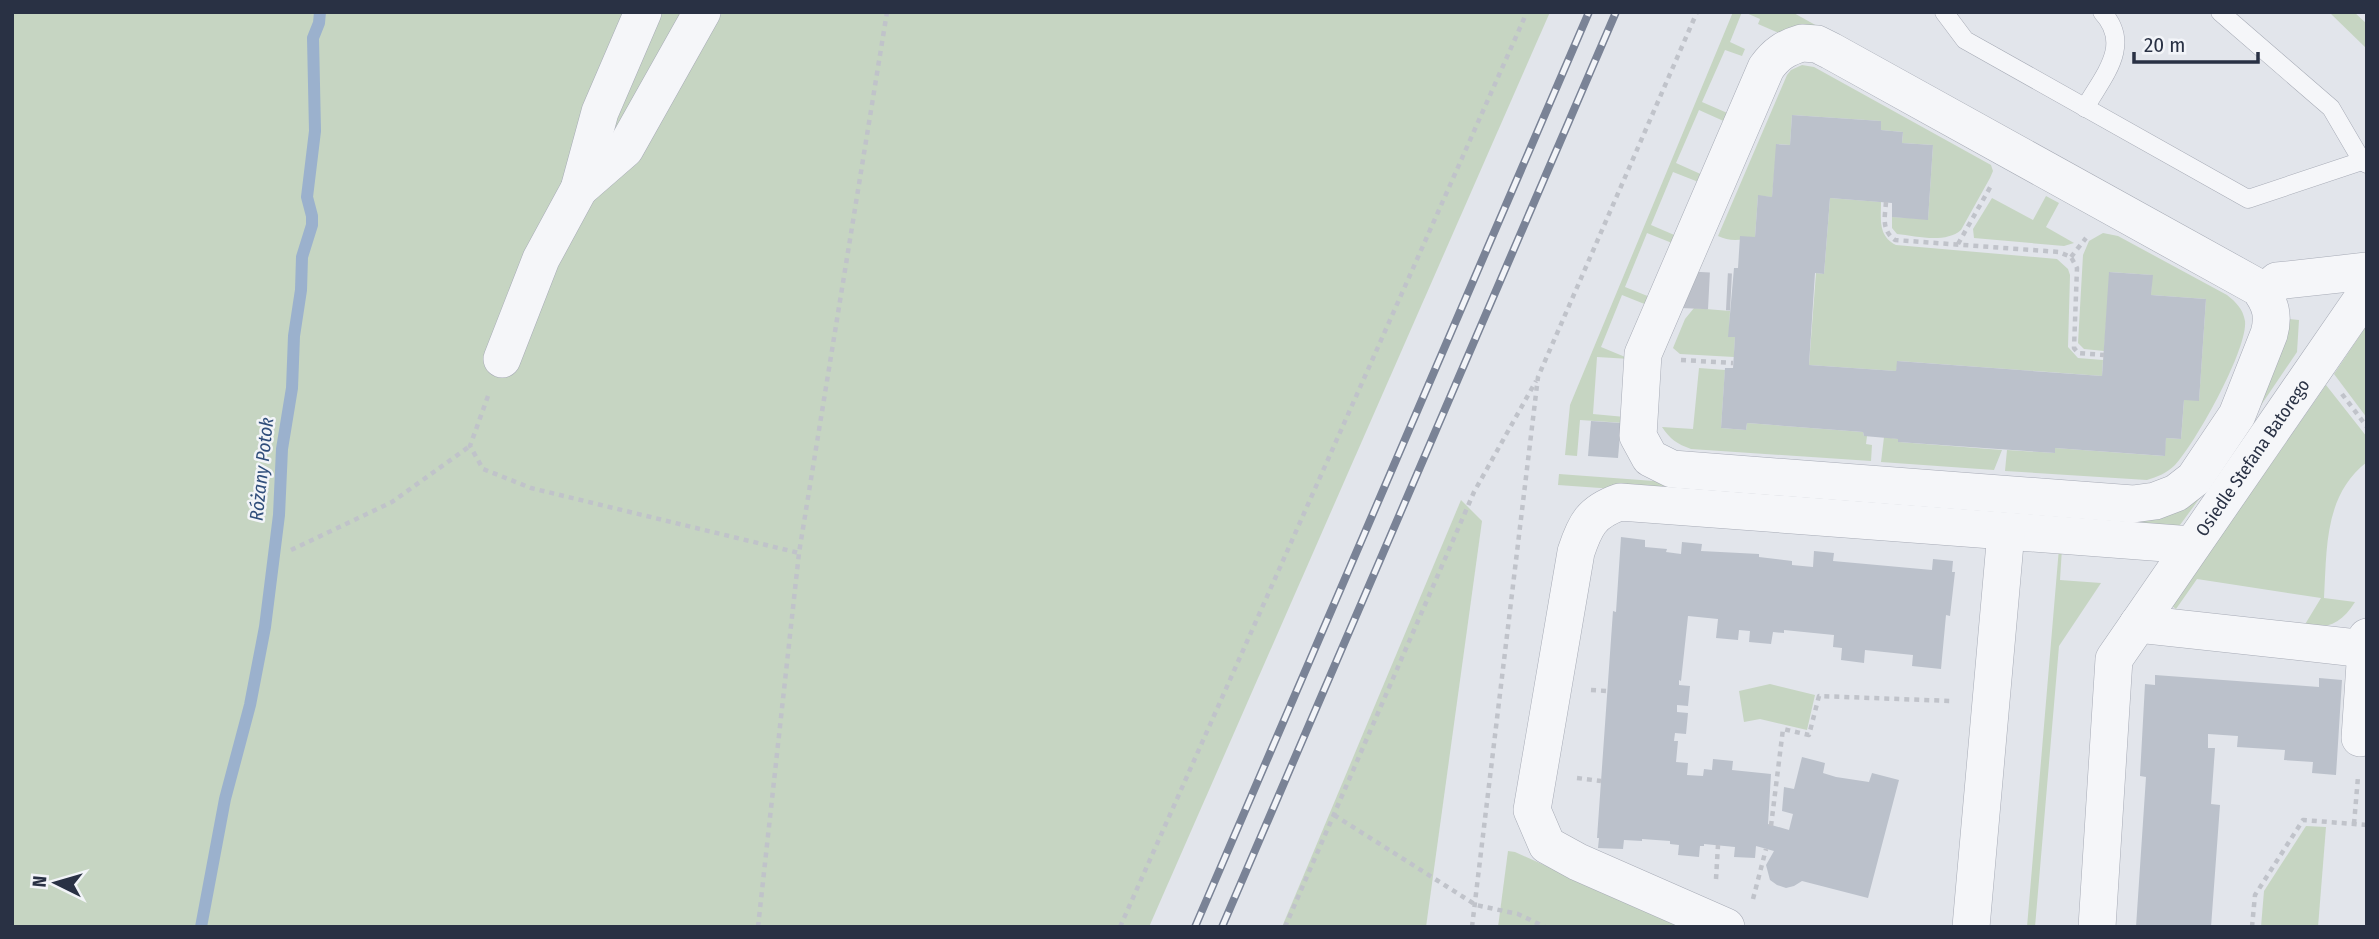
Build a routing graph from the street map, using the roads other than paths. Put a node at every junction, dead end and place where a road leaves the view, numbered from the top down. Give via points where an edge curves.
1 (643, 12) edge
2 (702, 12) edge
3 (1944, 12) edge
4 (2102, 12) edge
5 (2220, 12) edge
6 (2085, 108) junction
7 (2364, 162) edge
8 (579, 189) junction
9 (2367, 271) edge
10 (2367, 292) edge
11 (2263, 293) junction
12 (502, 359) road end
13 (2006, 531) junction
14 (2192, 545) junction
15 (2137, 624) junction
16 (2367, 636) edge
17 (2366, 649) edge
18 (2360, 738) road end
19 (1726, 927) edge
20 (1971, 927) edge
21 (2097, 927) edge

1 - 8 street via 600,112
2 - 8 street via 625,149
3 - 6 lane via 1965,40
4 - 6 lane via 2112,23 2117,51
5 - 7 lane via 2331,108
6 - 7 lane via 2248,199
8 - 12 street via 541,259
9 - 11 street via 2277,281
10 - 14 street, Osiedle Stefana Batorego
11 - 11 street via 2249,281 1831,51 1802,43 1787,47 1766,68 1643,354 1638,436 1650,458 1672,469 2133,504 2155,501 2194,479 2237,415 2272,323
13 - 14 street
13 - 19 street via 1620,502 1603,508 1585,526 1576,552 1532,810 1547,845
13 - 20 street
14 - 15 street, Osiedle Stefana Batorego
15 - 17 street
15 - 21 street, Osiedle Stefana Batorego via 2114,659
16 - 17 street
17 - 18 street

